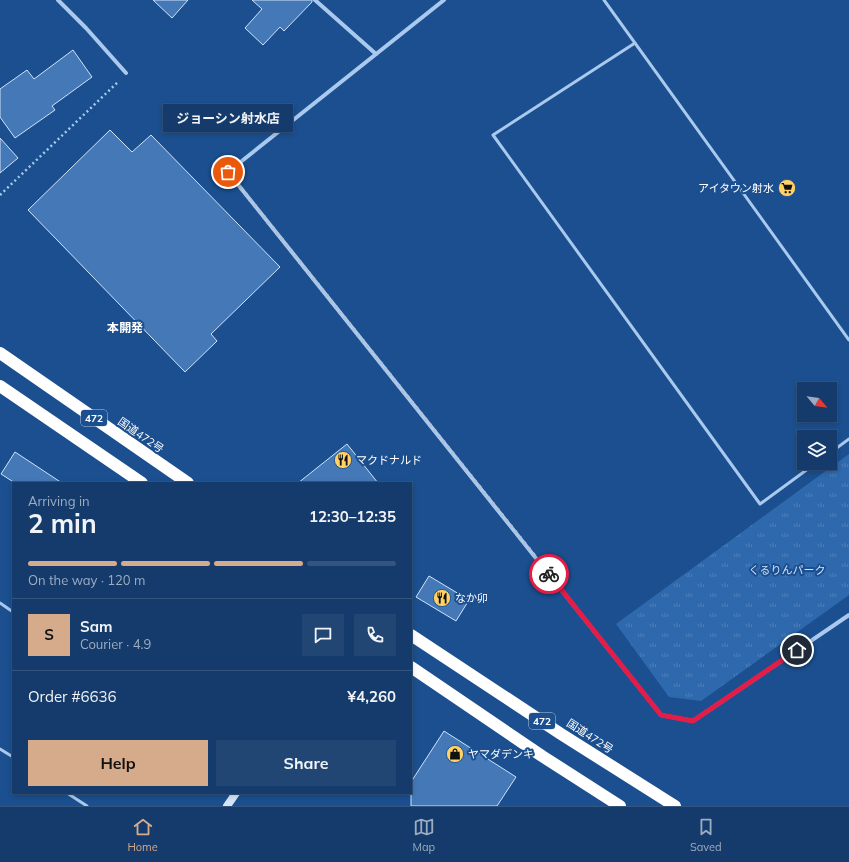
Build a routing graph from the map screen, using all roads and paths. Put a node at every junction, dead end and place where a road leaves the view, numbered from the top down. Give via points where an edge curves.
1 (58, 0) edge
2 (315, 0) edge
3 (444, 0) edge
4 (604, 0) edge
5 (635, 43) junction
6 (376, 54) junction
7 (126, 73) joint
8 (0, 195) edge
9 (849, 340) edge
10 (0, 353) edge
11 (0, 386) edge
12 (849, 439) edge
13 (837, 448) edge
14 (806, 470) edge
15 (141, 482) edge
16 (187, 482) edge
17 (0, 603) edge
18 (12, 611) edge
19 (849, 614) edge
20 (412, 636) edge
21 (412, 668) edge
22 (0, 749) edge
23 (12, 756) edge
24 (69, 794) edge
25 (235, 794) edge
26 (87, 806) edge
27 (228, 806) edge
28 (620, 806) edge
29 (675, 806) edge

1 - 7 street
2 - 6 street
3 - 6 street
4 - 5 lane
5 - 9 lane
5 - 14 lane via 493,135 760,504
6 - 19 street via 228,172 661,715 693,721
7 - 8 path
10 - 16 highway, 国道472号 / 472
11 - 15 highway, 472
12 - 13 lane
17 - 18 lane
20 - 29 highway, 国道472号 / 472
21 - 28 highway, 472
22 - 23 lane
24 - 26 lane
25 - 27 street

